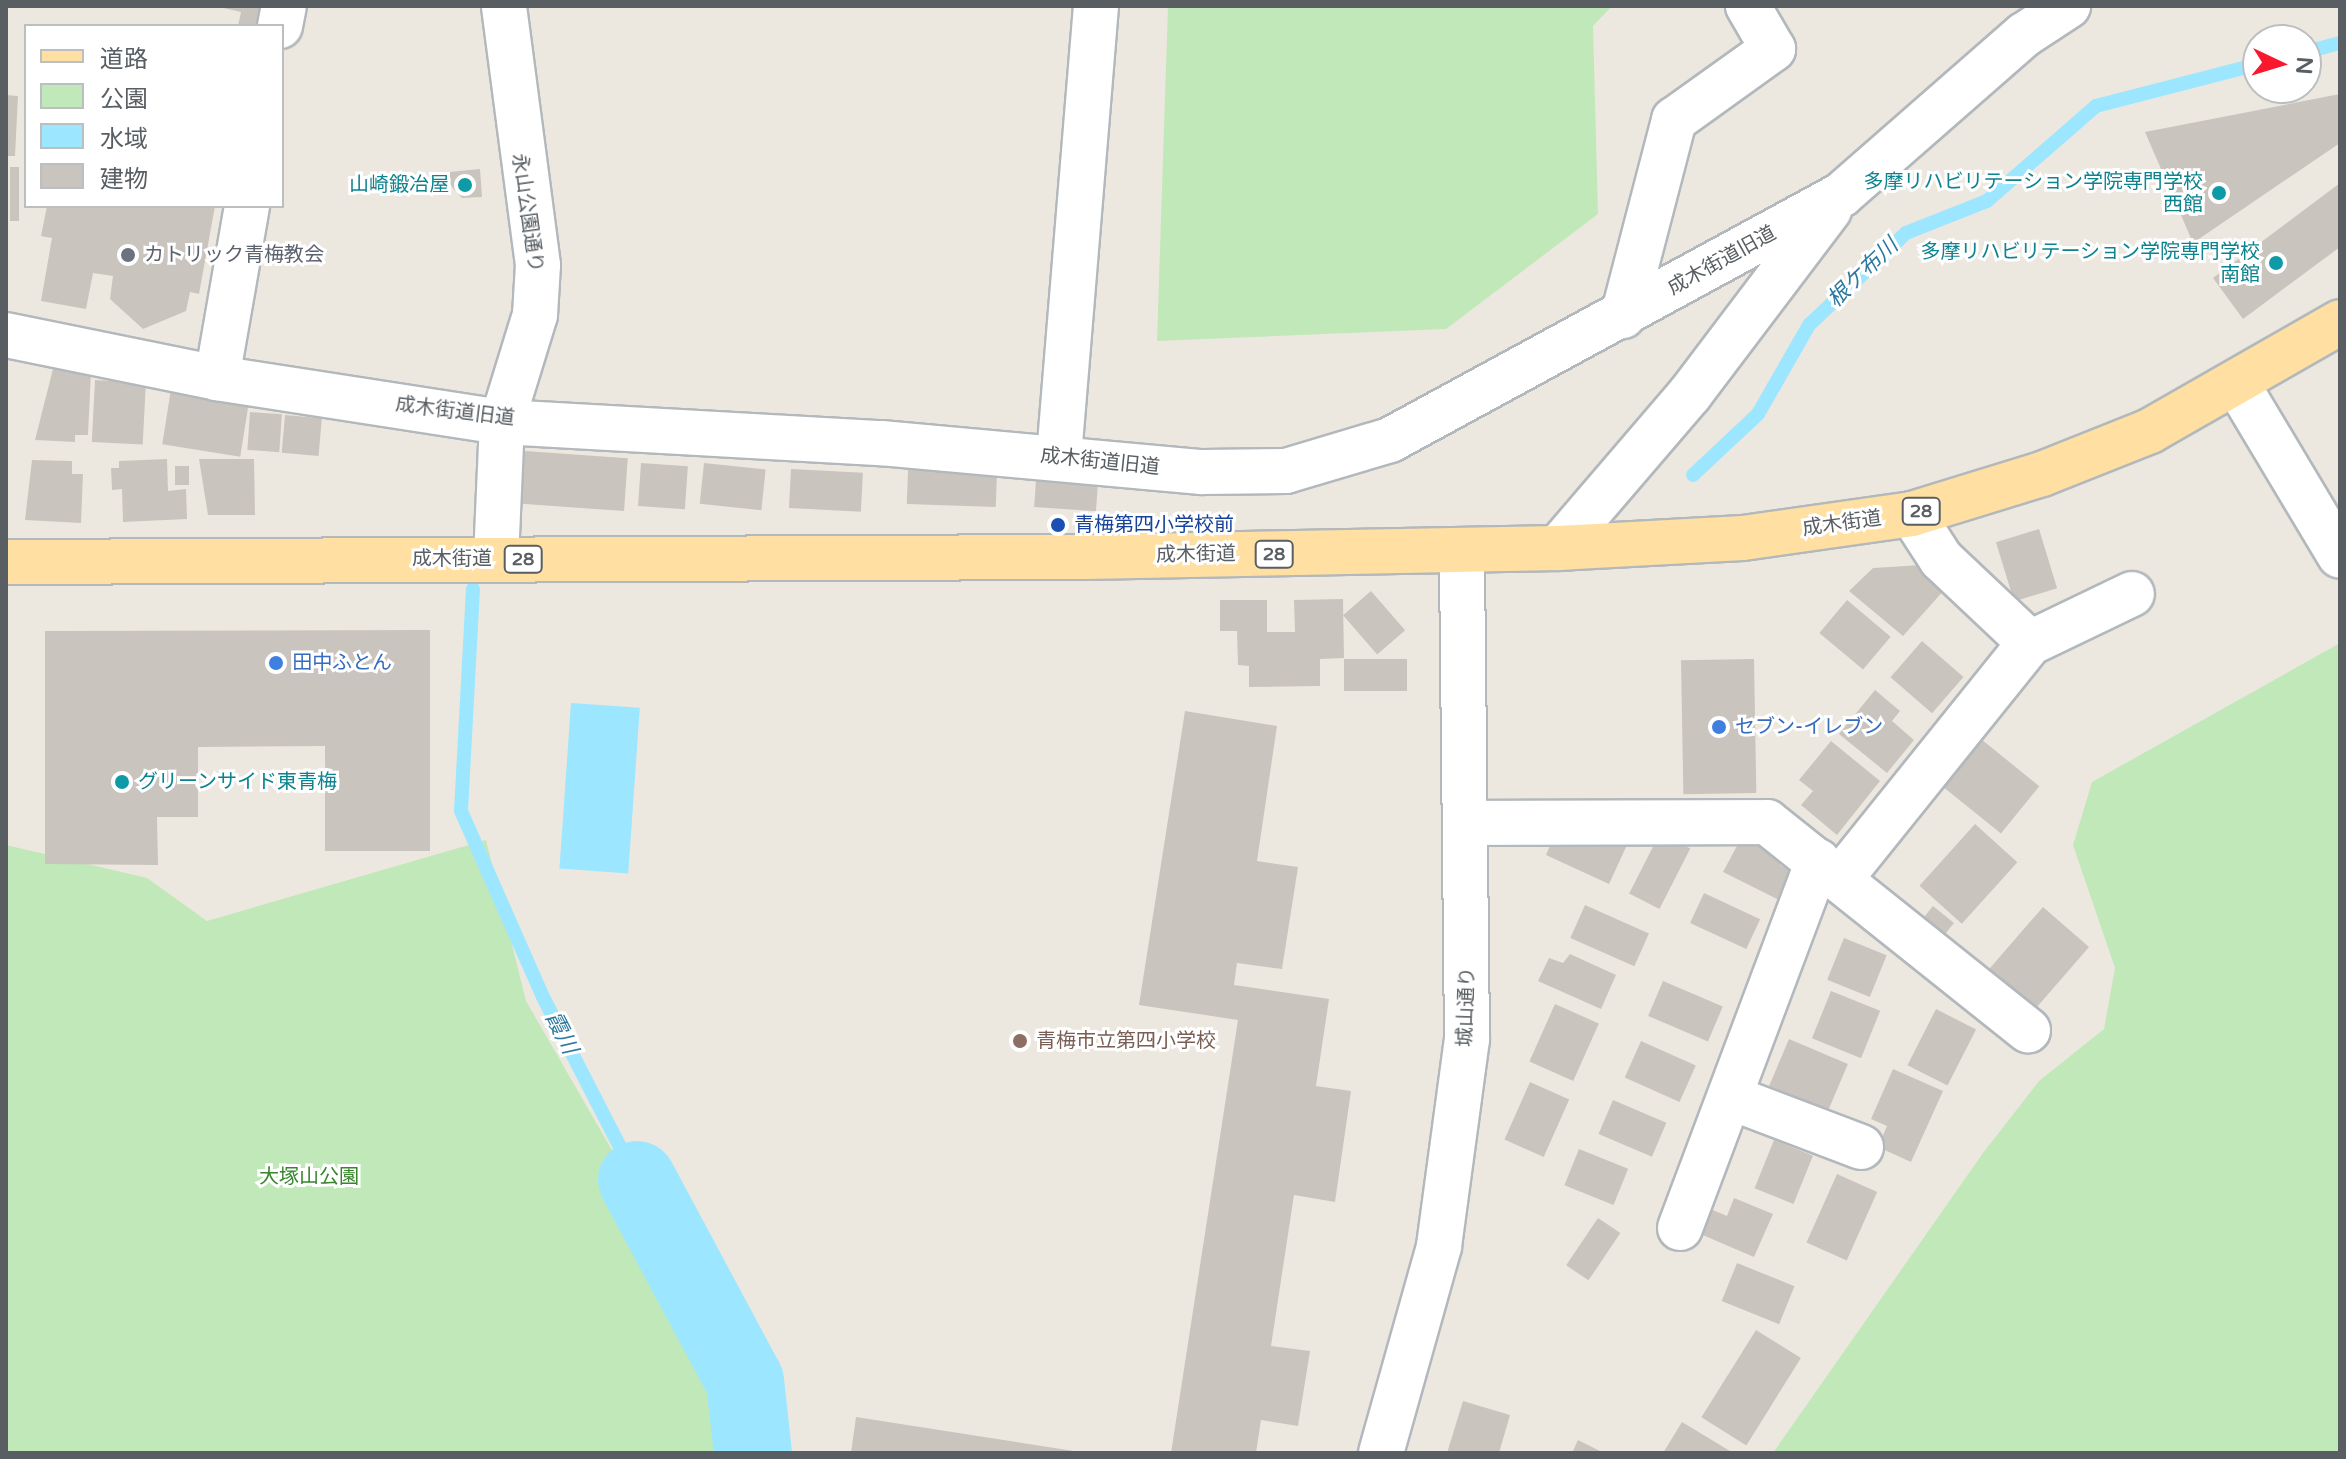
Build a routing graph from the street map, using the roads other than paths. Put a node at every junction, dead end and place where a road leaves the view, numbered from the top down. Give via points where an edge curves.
1 (504, 6) edge
2 (1096, 6) edge
3 (1748, 6) edge
4 (2068, 6) edge
5 (1841, 195) junction
6 (247, 208) edge
7 (1623, 316) junction
8 (2340, 322) edge
9 (6, 335) edge
10 (217, 378) junction
11 (2237, 384) junction
12 (502, 422) junction
13 (1059, 456) junction
14 (1912, 514) junction
15 (1558, 548) junction
16 (1462, 551) junction
17 (2340, 556) edge
18 (496, 559) junction
19 (6, 562) edge
20 (2132, 594) dead end
21 (2030, 643) junction
22 (1469, 823) junction
23 (1829, 870) junction
24 (2028, 1030) dead end
25 (1732, 1098) junction
26 (1861, 1147) dead end
27 (1680, 1228) dead end
28 (1381, 1453) edge

1 - 12 street, 永山公園通り via 538,265 535,315
2 - 13 street
3 - 7 street via 1773,49 1674,120
4 - 5 street, 成木街道旧道 via 2024,35
5 - 7 street, 成木街道旧道
5 - 15 street via 1690,394
6 - 10 street
7 - 13 street, 成木街道旧道 via 1390,440 1286,471 1202,472
8 - 11 main road, 成木街道 / 28
9 - 10 street, 成木街道旧道
10 - 12 street, 成木街道旧道
11 - 14 main road, 成木街道 / 28 via 2114,447
11 - 17 street
12 - 13 street, 成木街道旧道
12 - 18 street, 永山公園通り
14 - 15 main road, 成木街道 / 28 via 1743,538
14 - 21 street via 1941,559
15 - 16 main road, 成木街道 / 28
16 - 18 main road, 成木街道 / 28
16 - 22 street, 城山通り
18 - 19 main road, 成木街道 / 28
20 - 21 street
21 - 23 street
22 - 23 street via 1767,822
22 - 28 street, 城山通り via 1467,1040 1456,1148 1415,1344
23 - 24 street
23 - 25 street
25 - 26 street
25 - 27 street

